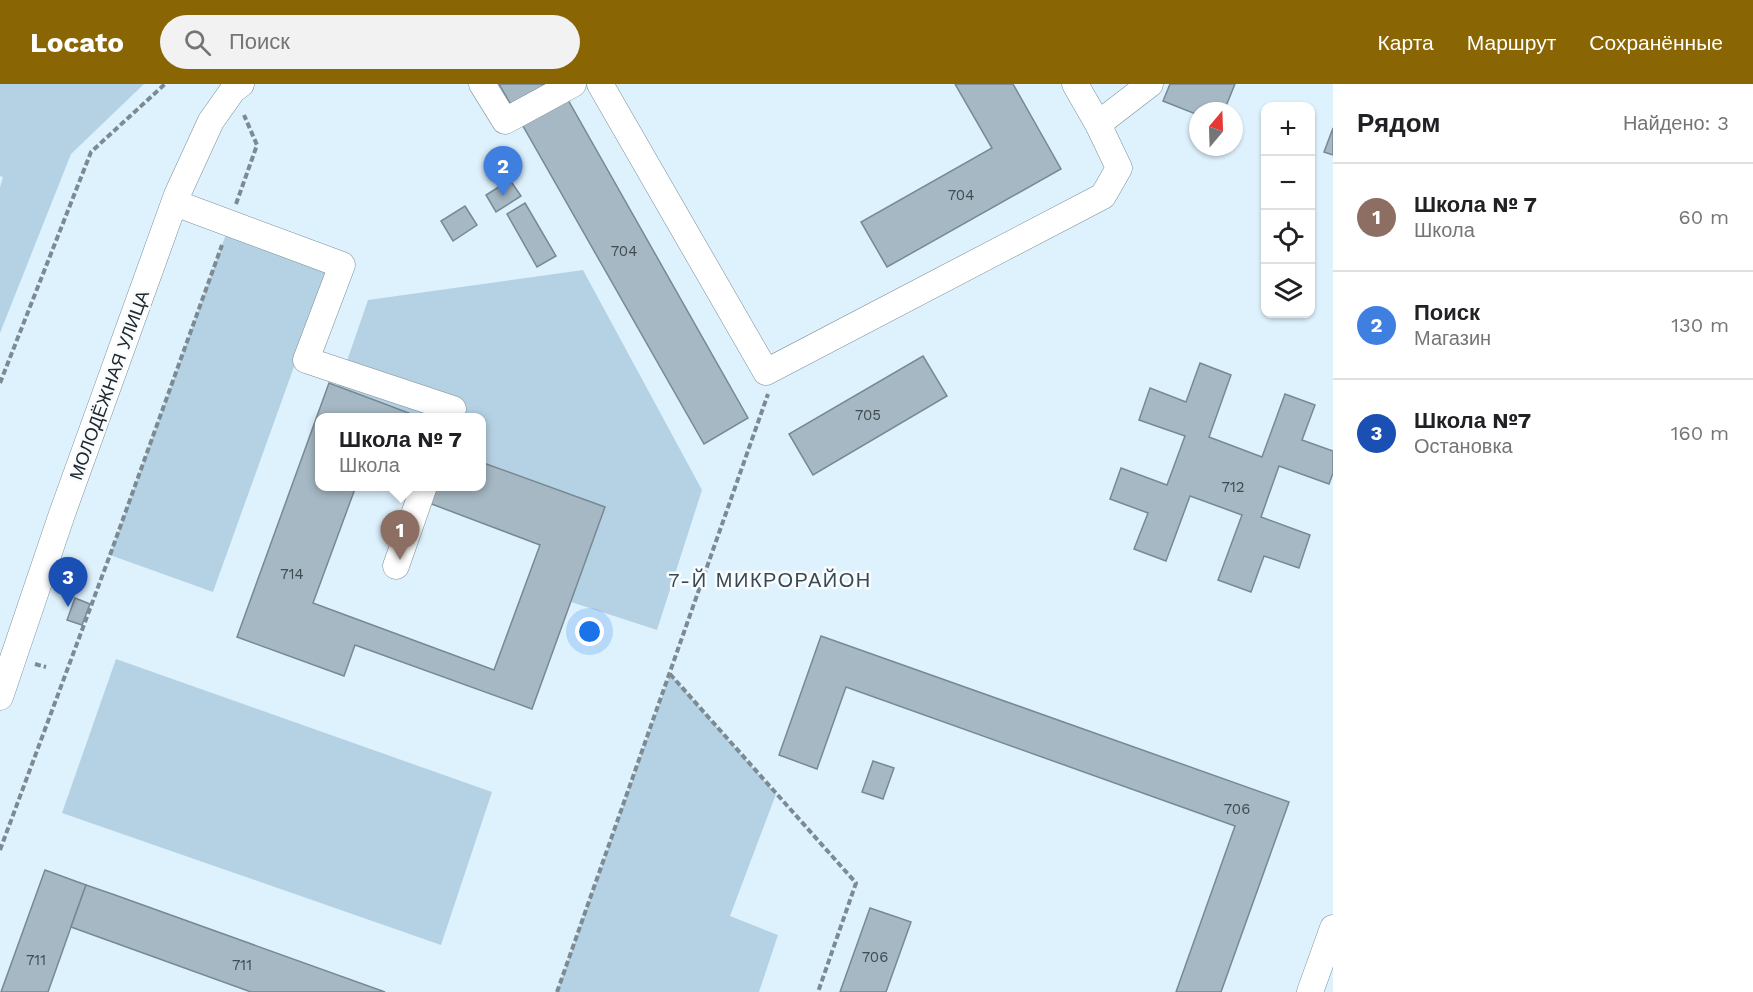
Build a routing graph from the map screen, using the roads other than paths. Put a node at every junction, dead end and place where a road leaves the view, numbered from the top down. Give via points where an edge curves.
1 (482, 84) edge
2 (573, 84) edge
3 (600, 84) edge
4 (1075, 84) edge
5 (1150, 84) edge
6 (237, 87) edge
7 (1098, 124) junction
8 (175, 203) junction
9 (452, 413) edge
10 (422, 491) edge
11 (396, 566) dead end
12 (0, 697) edge
13 (1333, 928) edge
14 (1310, 992) edge

1 - 2 street via 505,121
3 - 7 street via 766,372 1103,196 1119,168
4 - 7 street
5 - 7 street
6 - 8 street, МОЛОДЁЖНАЯ УЛИЦА via 211,121
8 - 9 street via 342,265 306,360 453,409
8 - 12 street, МОЛОДЁЖНАЯ УЛИЦА
10 - 11 street
13 - 14 street

